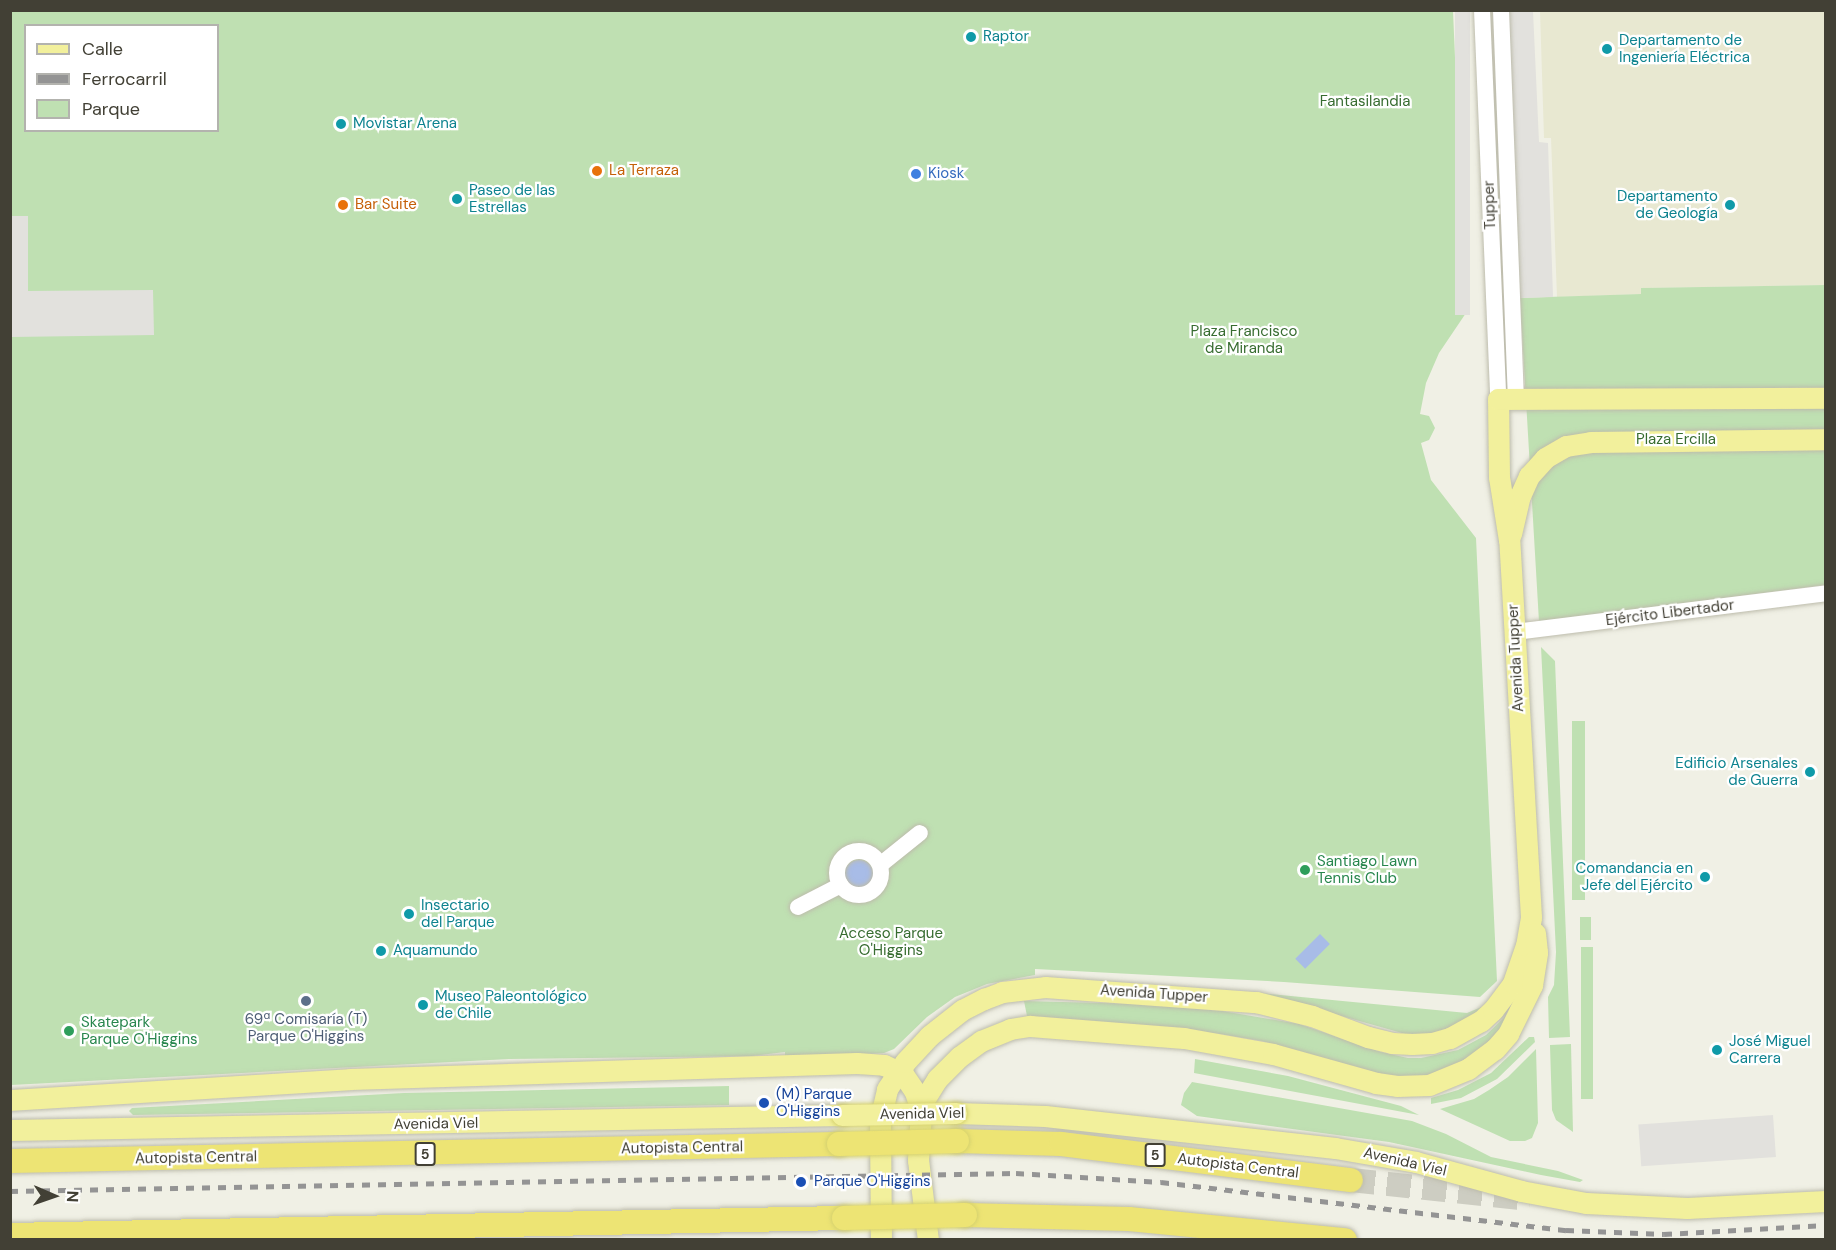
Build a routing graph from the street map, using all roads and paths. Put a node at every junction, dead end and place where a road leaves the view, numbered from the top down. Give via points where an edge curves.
1 (1482, 10) edge
2 (1500, 10) edge
3 (1507, 398) junction
4 (1826, 398) edge
5 (1826, 439) edge
6 (1509, 540) junction
7 (1826, 594) edge
8 (1515, 632) junction
9 (920, 833) dead end
10 (880, 865) junction
11 (841, 885) junction
12 (798, 907) dead end
13 (1531, 917) junction
14 (898, 1071) junction
15 (10, 1100) edge
16 (921, 1111) junction
17 (10, 1130) edge
18 (10, 1161) edge
19 (1351, 1180) tunnel mouth
20 (1826, 1201) edge
21 (10, 1235) edge
22 (882, 1239) edge
23 (928, 1239) edge
24 (1345, 1239) edge

1 - 3 street, Tupper
2 - 3 street, Tupper
3 - 4 main road
3 - 6 main road, Avenida Tupper via 1499,477
5 - 6 main road via 1591,442 1566,446 1545,458 1529,476
6 - 8 main road, Avenida Tupper
7 - 8 street, Ejército Libertador
8 - 13 main road, Avenida Tupper
9 - 10 street
10 - 11 street via 880,882 872,891 855,895
10 - 11 street via 867,852 849,853 838,867
11 - 12 street
13 - 14 main road, Avenida Tupper via 1520,965 1504,998 1481,1021 1432,1043 1392,1043 1270,1004 1045,987 1002,992 962,1010 928,1036
13 - 16 main road, Avenida Tupper via 1537,952 1535,974 1515,1024 1483,1059 1439,1082 1397,1086 1273,1054 1184,1038 1030,1026 995,1034 959,1057 937,1079
14 - 15 main road via 878,1063 857,1063 361,1079
14 - 16 main road via 911,1084
14 - 22 main road, Avenida Tupper via 887,1089 880,1120
16 - 23 main road, Avenida Tupper via 918,1169
17 - 20 main road, Avenida Viel, bridge via 956,1113 1056,1117 1335,1148 1406,1160 1521,1191 1586,1203 1687,1208
18 - 19 highway, Autopista Central / 5, bridge via 957,1141 1061,1144
21 - 24 highway, bridge via 965,1215 1129,1219

